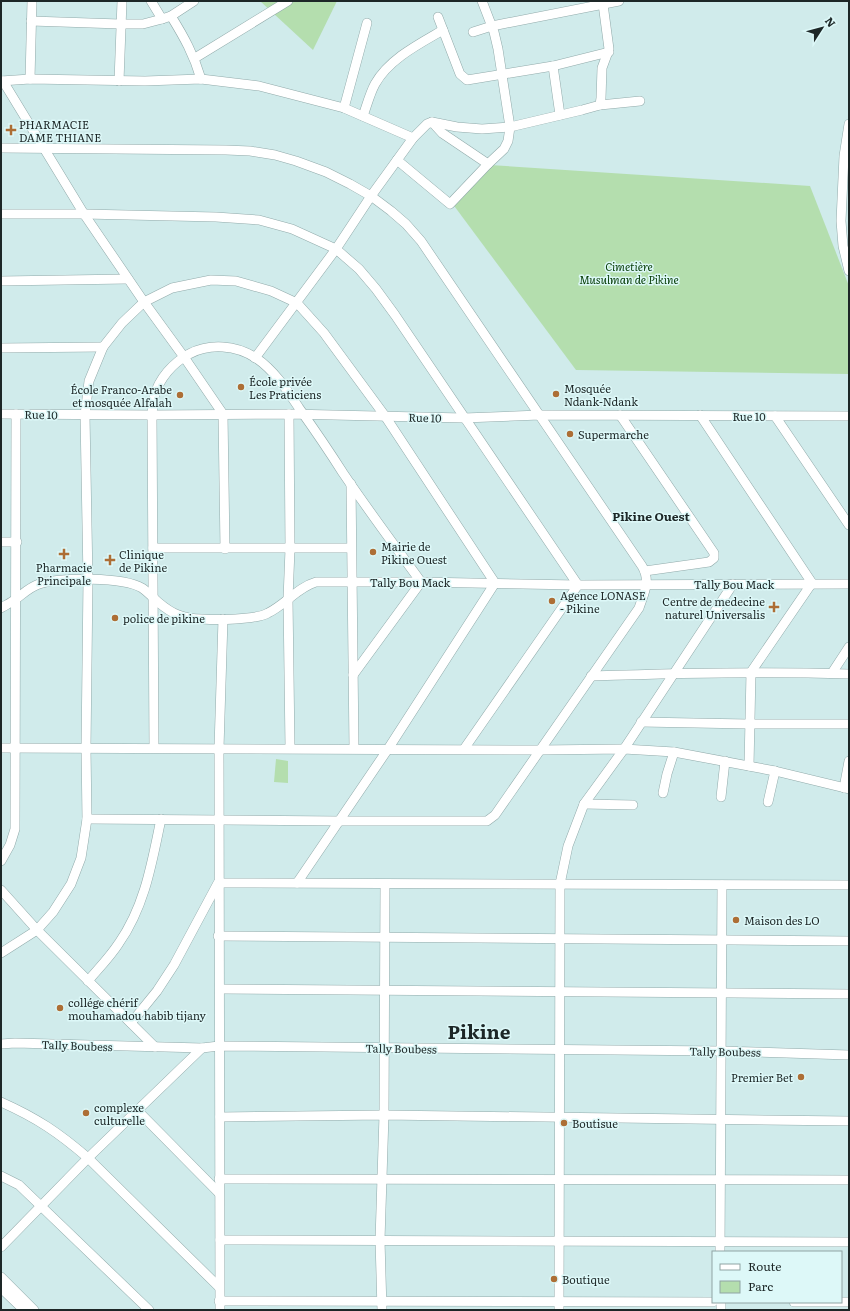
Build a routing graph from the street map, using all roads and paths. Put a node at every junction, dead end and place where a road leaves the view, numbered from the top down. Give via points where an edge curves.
1 (32, 1) edge
2 (122, 1) edge
3 (151, 1) edge
4 (193, 1) edge
5 (288, 1) edge
6 (482, 1) edge
7 (619, 1) edge
8 (604, 4) junction
9 (171, 16) junction
10 (438, 17) dead end
11 (162, 19) junction
12 (31, 21) junction
13 (367, 23) dead end
14 (120, 24) junction
15 (492, 26) junction
16 (443, 30) junction
17 (473, 32) dead end
18 (609, 52) junction
19 (195, 58) junction
20 (553, 66) junction
21 (503, 75) junction
22 (30, 79) junction
23 (201, 79) junction
24 (2, 81) edge
25 (119, 81) junction
26 (640, 101) dead end
27 (600, 105) junction
28 (344, 108) junction
29 (560, 115) junction
30 (363, 116) junction
31 (432, 122) junction
32 (849, 124) edge
33 (510, 127) junction
34 (412, 138) junction
35 (1, 148) edge
36 (44, 148) junction
37 (397, 160) junction
38 (488, 164) junction
39 (371, 196) junction
40 (845, 210) edge
41 (1, 214) edge
42 (84, 214) junction
43 (336, 249) junction
44 (848, 265) edge
45 (128, 279) junction
46 (1, 281) edge
47 (144, 302) junction
48 (297, 303) junction
49 (103, 347) junction
50 (1, 348) edge
51 (184, 357) junction
52 (256, 358) junction
53 (1, 414) edge
54 (16, 414) junction
55 (223, 414) junction
56 (289, 414) junction
57 (304, 414) junction
58 (85, 415) junction
59 (152, 415) junction
60 (540, 415) junction
61 (620, 415) junction
62 (700, 415) junction
63 (385, 416) junction
64 (775, 416) junction
65 (849, 417) edge
66 (464, 418) junction
67 (350, 484) junction
68 (849, 526) edge
69 (1, 542) edge
70 (17, 542) junction
71 (153, 548) junction
72 (352, 548) junction
73 (225, 549) junction
74 (290, 549) junction
75 (645, 571) junction
76 (88, 580) junction
77 (352, 582) junction
78 (421, 582) junction
79 (496, 583) junction
80 (647, 584) junction
81 (733, 584) junction
82 (812, 584) junction
83 (849, 584) edge
84 (578, 585) junction
85 (154, 598) junction
86 (16, 599) junction
87 (288, 600) junction
88 (1, 608) edge
89 (223, 619) junction
90 (849, 647) edge
91 (751, 672) junction
92 (674, 673) junction
93 (832, 673) junction
94 (849, 674) edge
95 (353, 675) junction
96 (592, 676) junction
97 (641, 722) junction
98 (751, 724) junction
99 (849, 724) edge
100 (1, 748) edge
101 (16, 748) junction
102 (86, 748) junction
103 (154, 748) junction
104 (219, 748) junction
105 (290, 748) junction
106 (354, 748) junction
107 (388, 749) junction
108 (464, 749) junction
109 (624, 749) junction
110 (540, 750) junction
111 (674, 752) junction
112 (849, 760) edge
113 (725, 761) junction
114 (749, 766) junction
115 (775, 771) junction
116 (847, 788) edge
117 (663, 793) dead end
118 (721, 797) dead end
119 (768, 802) dead end
120 (584, 804) junction
121 (633, 805) dead end
122 (87, 818) junction
123 (160, 819) junction
124 (219, 820) junction
125 (338, 821) junction
126 (1, 861) edge
127 (218, 883) junction
128 (297, 884) junction
129 (386, 884) junction
130 (560, 884) junction
131 (722, 885) junction
132 (849, 885) edge
133 (1, 890) edge
134 (37, 930) junction
135 (218, 936) junction
136 (385, 938) junction
137 (560, 938) junction
138 (722, 940) junction
139 (849, 940) edge
140 (1, 953) edge
141 (88, 981) junction
142 (220, 989) junction
143 (385, 991) junction
144 (560, 992) junction
145 (722, 993) junction
146 (849, 994) edge
147 (131, 1024) junction
148 (1, 1044) edge
149 (219, 1046) junction
150 (155, 1047) junction
151 (385, 1047) junction
152 (202, 1048) junction
153 (560, 1049) junction
154 (721, 1051) junction
155 (849, 1056) edge
156 (1, 1102) edge
157 (137, 1110) junction
158 (384, 1115) junction
159 (220, 1117) junction
160 (559, 1117) junction
161 (721, 1119) junction
162 (849, 1121) edge
163 (88, 1158) junction
164 (1, 1176) edge
165 (382, 1178) junction
166 (219, 1179) junction
167 (559, 1180) junction
168 (720, 1180) junction
169 (849, 1180) edge
170 (219, 1193) junction
171 (42, 1206) junction
172 (220, 1240) junction
173 (380, 1240) junction
174 (559, 1241) junction
175 (720, 1242) junction
176 (849, 1242) edge
177 (1, 1247) edge
178 (720, 1251) edge
179 (1, 1277) edge
180 (219, 1287) junction
181 (1, 1288) edge
182 (712, 1302) edge
183 (219, 1306) edge
184 (382, 1306) edge
185 (559, 1306) edge
186 (24, 1310) edge
187 (34, 1310) edge
188 (149, 1310) edge

1 - 12 street
2 - 14 street
3 - 11 street
4 - 9 street
5 - 19 street
6 - 15 street
7 - 8 street
8 - 15 street
8 - 18 street
9 - 11 street
9 - 19 street
10 - 16 street
11 - 14 street via 143,24
12 - 14 street
12 - 22 street
13 - 28 street
14 - 25 street
15 - 17 street
15 - 21 street
16 - 21 street via 464,79 474,80
16 - 30 street via 403,56 381,75
18 - 20 street
18 - 27 street via 602,68
19 - 23 street
20 - 21 street
20 - 29 street
21 - 33 street
22 - 24 street
22 - 25 street
23 - 25 street
23 - 28 street via 259,86
24 - 36 street
26 - 27 street
27 - 29 street
28 - 30 street
29 - 33 street
30 - 34 street
31 - 33 street via 482,129
31 - 34 street
31 - 38 street via 442,133
32 - 40 street via 844,156
33 - 38 street via 504,149
34 - 37 street
35 - 36 street
36 - 39 street via 250,151 296,161 326,172
36 - 42 street
37 - 38 street via 450,204
37 - 39 street
39 - 43 street
39 - 60 street via 406,224 421,241
40 - 44 street via 841,232
41 - 42 street
42 - 43 street via 259,220 292,229
42 - 45 street
43 - 48 street
43 - 66 street via 359,269 396,315
45 - 46 street
45 - 47 street
47 - 48 street via 172,288 211,280 236,281 271,291
47 - 49 street via 122,323
47 - 51 street
48 - 52 street
48 - 63 street via 324,333
49 - 50 street
49 - 58 street via 89,381
51 - 52 street via 209,347 228,346
51 - 55 street
51 - 59 street via 173,365 160,381 154,397
52 - 57 street via 273,372
53 - 54 street, Rue 10
54 - 58 street, Rue 10
54 - 70 street
55 - 56 street, Rue 10
55 - 59 street, Rue 10
55 - 73 street
56 - 57 street, Rue 10
56 - 74 street
57 - 63 street, Rue 10
57 - 67 street
58 - 59 street, Rue 10
58 - 76 street
59 - 71 street
60 - 61 street, Rue 10
60 - 66 street, Rue 10
60 - 75 street
61 - 62 street, Rue 10
61 - 75 street via 714,553 714,558 709,562
62 - 64 street, Rue 10
62 - 82 street
63 - 66 street, Rue 10
63 - 79 street
64 - 65 street, Rue 10
64 - 68 street
66 - 84 street
67 - 72 street
67 - 78 street
69 - 70 street
70 - 86 street
71 - 73 street
71 - 85 street
72 - 74 street
72 - 77 street
73 - 74 street
74 - 87 street
75 - 80 street
76 - 85 street, Tally Bou Mack via 130,583 146,590
76 - 86 street, Tally Bou Mack via 48,582 29,589
76 - 102 street
77 - 78 street, Tally Bou Mack
77 - 87 street, Tally Bou Mack via 316,582 305,586
77 - 95 street
78 - 79 street, Tally Bou Mack
78 - 95 street
79 - 84 street, Tally Bou Mack
79 - 107 street
80 - 81 street, Tally Bou Mack
80 - 84 street, Tally Bou Mack
80 - 96 street via 639,608
81 - 82 street, Tally Bou Mack
81 - 92 street
82 - 83 street, Tally Bou Mack
82 - 91 street
84 - 108 street
85 - 89 street, Tally Bou Mack via 163,607 184,618
85 - 103 street
86 - 88 street, Tally Bou Mack
86 - 101 street
87 - 89 street, Tally Bou Mack via 262,616
87 - 105 street
89 - 104 street
90 - 93 street
91 - 92 street
91 - 93 street
91 - 98 street
92 - 96 street
92 - 97 street
93 - 94 street
95 - 106 street
96 - 110 street
97 - 98 street
97 - 109 street
98 - 99 street
98 - 114 street
100 - 101 street
101 - 102 street
101 - 126 street via 15,829
102 - 103 street
102 - 122 street
103 - 104 street
104 - 105 street
104 - 124 street
105 - 106 street
106 - 107 street
107 - 108 street
107 - 125 street
108 - 110 street
109 - 110 street
109 - 111 street
109 - 120 street
110 - 125 street via 495,815 487,821
111 - 113 street
111 - 117 street
112 - 116 street
113 - 114 street
113 - 118 street
114 - 115 street
115 - 116 street
115 - 119 street
120 - 121 street
120 - 130 street via 568,846
122 - 123 street
122 - 134 street via 81,858 71,884 53,912
123 - 124 street
123 - 141 street via 142,900 119,943
124 - 125 street
124 - 127 street
125 - 128 street
127 - 128 street
127 - 135 street
127 - 147 street via 174,965
128 - 129 street
129 - 130 street
129 - 136 street
130 - 131 street
130 - 137 street
131 - 132 street
131 - 138 street
133 - 134 street
134 - 140 street
134 - 141 street
135 - 136 street
135 - 142 street
136 - 137 street
136 - 143 street
137 - 138 street
137 - 144 street
138 - 139 street
138 - 145 street
141 - 147 street
142 - 143 street
142 - 149 street
143 - 144 street
143 - 151 street
144 - 145 street
144 - 153 street
145 - 146 street
145 - 154 street
147 - 150 street
148 - 150 street, Tally Boubess
149 - 151 street, Tally Boubess
149 - 152 street, Tally Boubess
149 - 159 street
150 - 152 street, Tally Boubess
151 - 153 street, Tally Boubess
151 - 158 street
152 - 157 street
153 - 154 street, Tally Boubess
153 - 160 street
154 - 155 street, Tally Boubess
154 - 161 street
156 - 163 street via 42,1122
157 - 163 street
157 - 170 street
158 - 159 street
158 - 160 street
158 - 165 street
159 - 166 street
160 - 161 street
160 - 167 street
161 - 162 street
161 - 168 street
163 - 171 street
163 - 180 street
164 - 171 street via 19,1186
165 - 166 street
165 - 167 street
165 - 173 street
166 - 170 street
167 - 168 street
167 - 174 street
168 - 169 street
168 - 175 street
170 - 172 street
171 - 177 street
171 - 188 street
172 - 173 street
172 - 180 street
173 - 174 street
173 - 184 street
174 - 175 street
174 - 185 street
175 - 176 street
175 - 178 street
179 - 187 street
180 - 183 street
181 - 186 street
182 - 185 street
183 - 184 street
184 - 185 street

